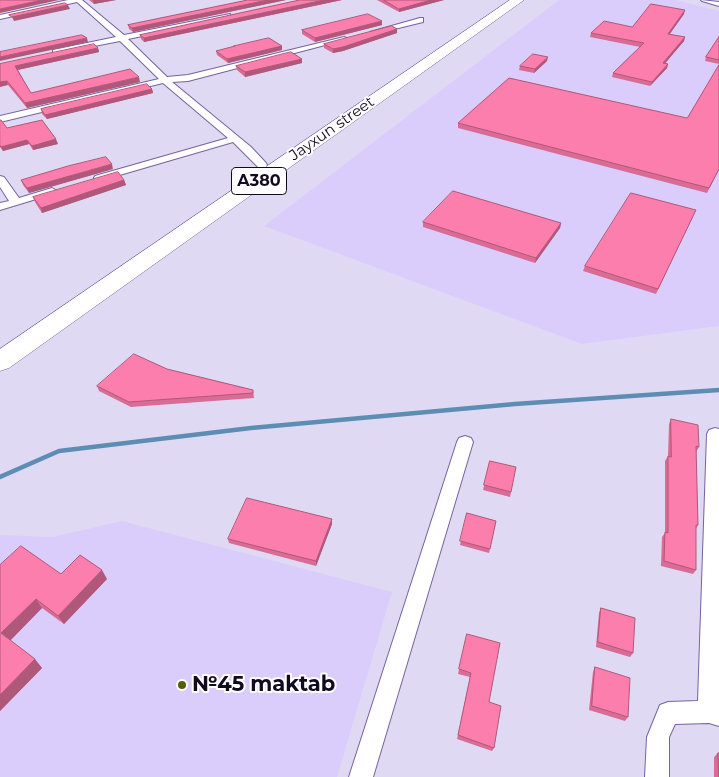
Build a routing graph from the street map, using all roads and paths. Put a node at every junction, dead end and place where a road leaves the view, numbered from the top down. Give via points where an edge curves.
1 (78, 0) edge
2 (504, 0) edge
3 (518, 0) edge
4 (704, 0) edge
5 (719, 4) edge
6 (237, 14) edge
7 (0, 17) edge
8 (420, 20) dead end
9 (362, 34) edge
10 (352, 37) edge
11 (122, 38) junction
12 (47, 54) edge
13 (165, 80) junction
14 (0, 119) edge
15 (234, 139) junction
16 (262, 165) junction
17 (0, 179) edge
18 (87, 182) edge
19 (59, 189) edge
20 (16, 202) junction
21 (0, 207) edge
22 (0, 344) edge
23 (0, 362) edge
24 (715, 434) dead end
25 (465, 442) dead end
26 (714, 714) edge
27 (361, 777) edge
28 (657, 777) edge

1 - 7 street
1 - 11 street
2 - 16 highway, Jayxun street / A380
3 - 23 highway, Jayxun street / A380
4 - 5 street
6 - 11 street
8 - 9 street
10 - 13 street via 188,78
11 - 12 street
11 - 13 street
13 - 14 street
13 - 15 street
15 - 16 street
15 - 18 street
16 - 22 highway, Jayxun street / A380
17 - 20 street
19 - 20 street
20 - 21 street
24 - 26 street
25 - 27 street
26 - 28 street via 668,713 658,737

